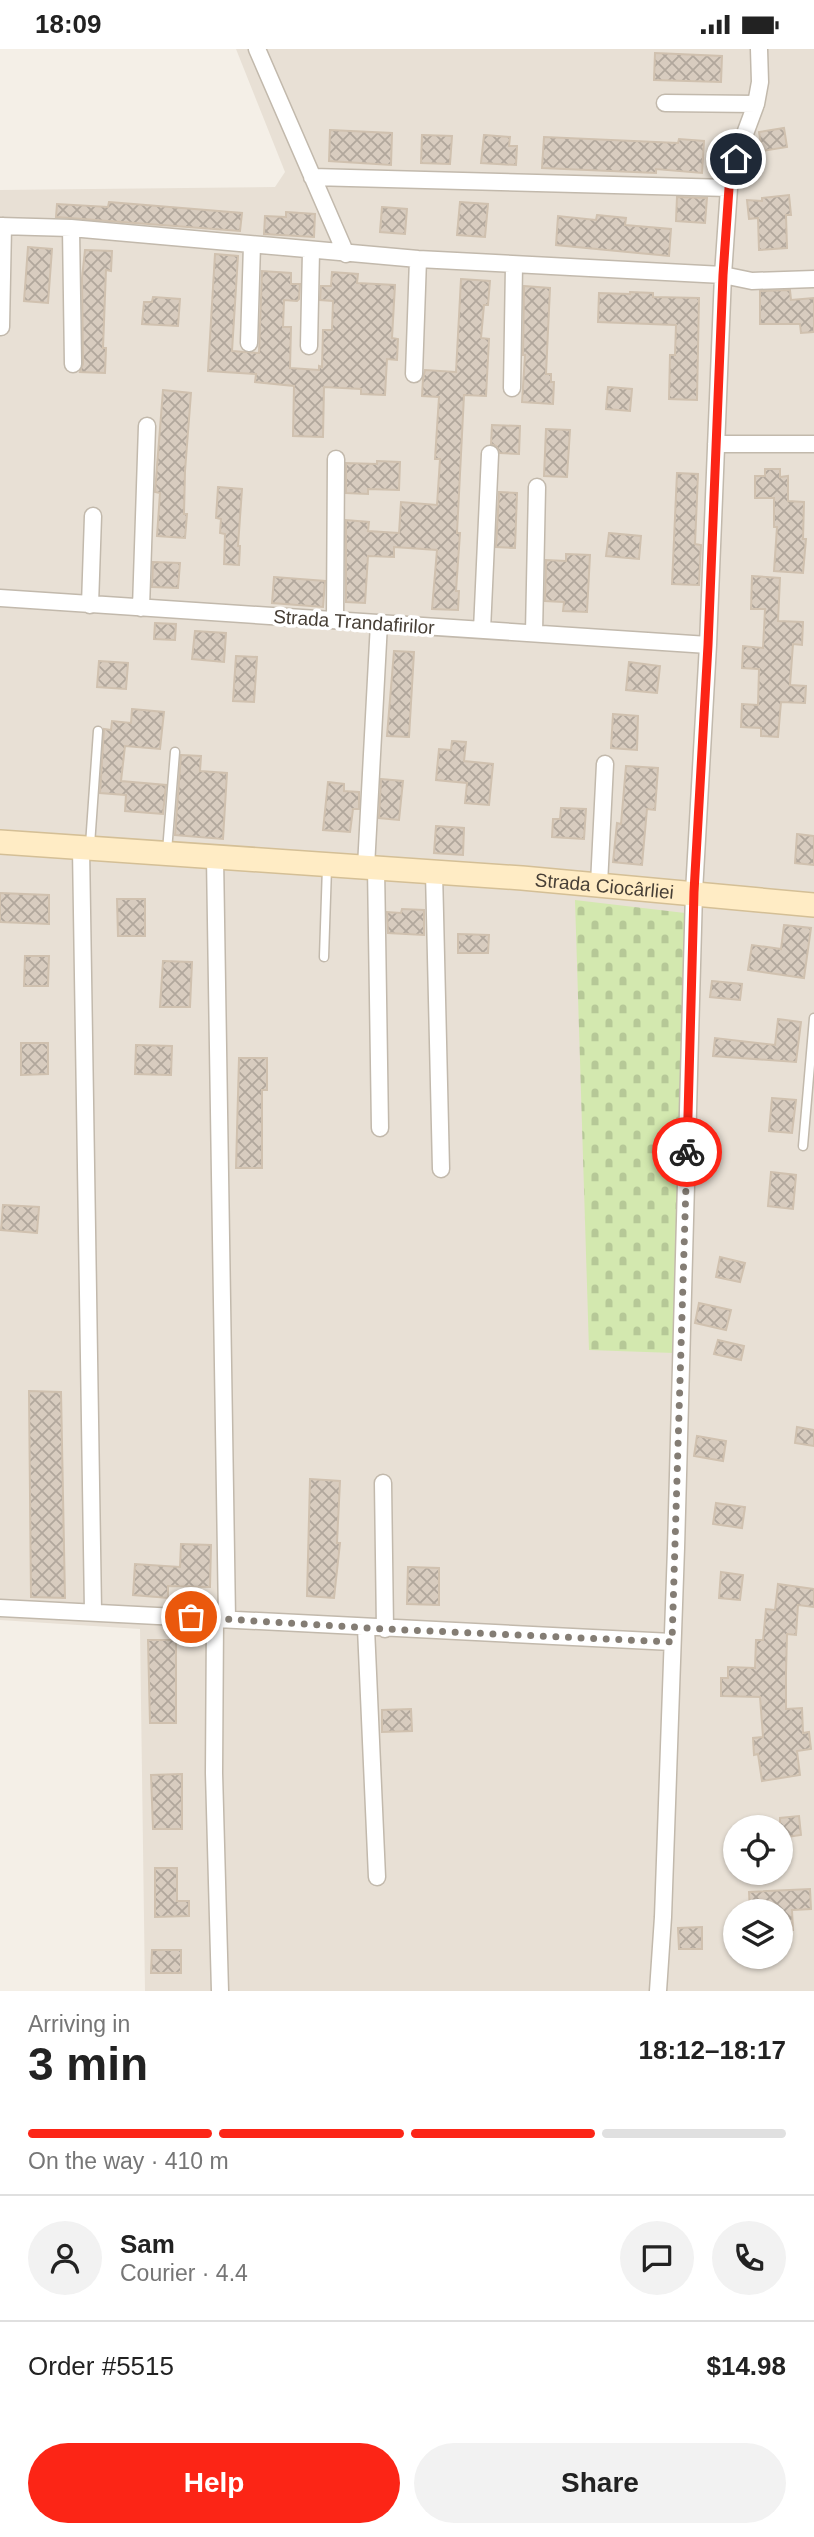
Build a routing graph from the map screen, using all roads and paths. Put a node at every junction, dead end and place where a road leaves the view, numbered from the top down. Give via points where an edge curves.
1 (257, 49) edge
2 (759, 49) edge
3 (665, 103) dead end
4 (757, 103) junction
5 (312, 177) junction
6 (729, 188) junction
7 (2, 226) edge
8 (71, 228) junction
9 (252, 245) junction
10 (312, 251) junction
11 (346, 254) junction
12 (418, 259) junction
13 (514, 265) junction
14 (723, 275) junction
15 (814, 279) edge
16 (1, 327) edge
17 (249, 343) dead end
18 (309, 347) dead end
19 (73, 364) dead end
20 (414, 374) dead end
21 (512, 387) dead end
22 (147, 426) dead end
23 (716, 444) junction
24 (814, 444) edge
25 (490, 454) dead end
26 (336, 459) dead end
27 (537, 487) dead end
28 (93, 516) dead end
29 (0, 598) edge
30 (90, 605) junction
31 (141, 608) junction
32 (335, 621) junction
33 (379, 623) junction
34 (482, 630) junction
35 (534, 633) junction
36 (708, 645) junction
37 (98, 731) dead end
38 (175, 752) dead end
39 (605, 764) dead end
40 (0, 842) edge
41 (85, 848) junction
42 (167, 854) junction
43 (215, 857) junction
44 (327, 864) junction
45 (371, 867) junction
46 (434, 872) junction
47 (599, 884) junction
48 (694, 892) junction
49 (814, 905) edge
50 (324, 957) dead end
51 (814, 1018) edge
52 (380, 1128) dead end
53 (803, 1146) dead end
54 (441, 1169) dead end
55 (383, 1483) dead end
56 (0, 1608) edge
57 (93, 1611) junction
58 (221, 1618) junction
59 (366, 1628) junction
60 (385, 1629) junction
61 (672, 1642) junction
62 (377, 1877) dead end
63 (220, 1991) edge
64 (658, 1991) edge

1 - 5 street
2 - 4 street
3 - 4 street
4 - 6 street
5 - 6 street
5 - 11 street
6 - 14 street
7 - 8 street
7 - 16 street
8 - 9 street
8 - 19 street
9 - 10 street
9 - 17 street
10 - 11 street
10 - 18 street
11 - 12 street
12 - 13 street
12 - 20 street
13 - 14 street
13 - 21 street
14 - 15 street via 752,281
14 - 23 street
22 - 31 street
23 - 24 street
23 - 36 street
25 - 34 street
26 - 32 street
27 - 35 street
28 - 30 street
29 - 30 street, Strada Trandafirilor
30 - 31 street, Strada Trandafirilor
31 - 32 street, Strada Trandafirilor
32 - 33 street, Strada Trandafirilor
33 - 34 street, Strada Trandafirilor
33 - 45 street
34 - 35 street, Strada Trandafirilor
35 - 36 street, Strada Trandafirilor
36 - 48 street
37 - 41 lane
38 - 42 lane
39 - 47 street
40 - 41 street, Strada Ciocârliei
41 - 42 street, Strada Ciocârliei
41 - 57 street
42 - 43 street, Strada Ciocârliei
43 - 44 street, Strada Ciocârliei
43 - 58 street
44 - 45 street, Strada Ciocârliei
44 - 50 lane
45 - 46 street, Strada Ciocârliei
45 - 52 street
46 - 47 street, Strada Ciocârliei
46 - 54 street
47 - 48 street, Strada Ciocârliei
48 - 49 street, Strada Ciocârliei
48 - 61 street
51 - 53 lane
55 - 60 street
56 - 57 street
57 - 58 street
58 - 59 street
58 - 63 street via 214,1773
59 - 60 street
59 - 62 street
60 - 61 street
61 - 64 street

